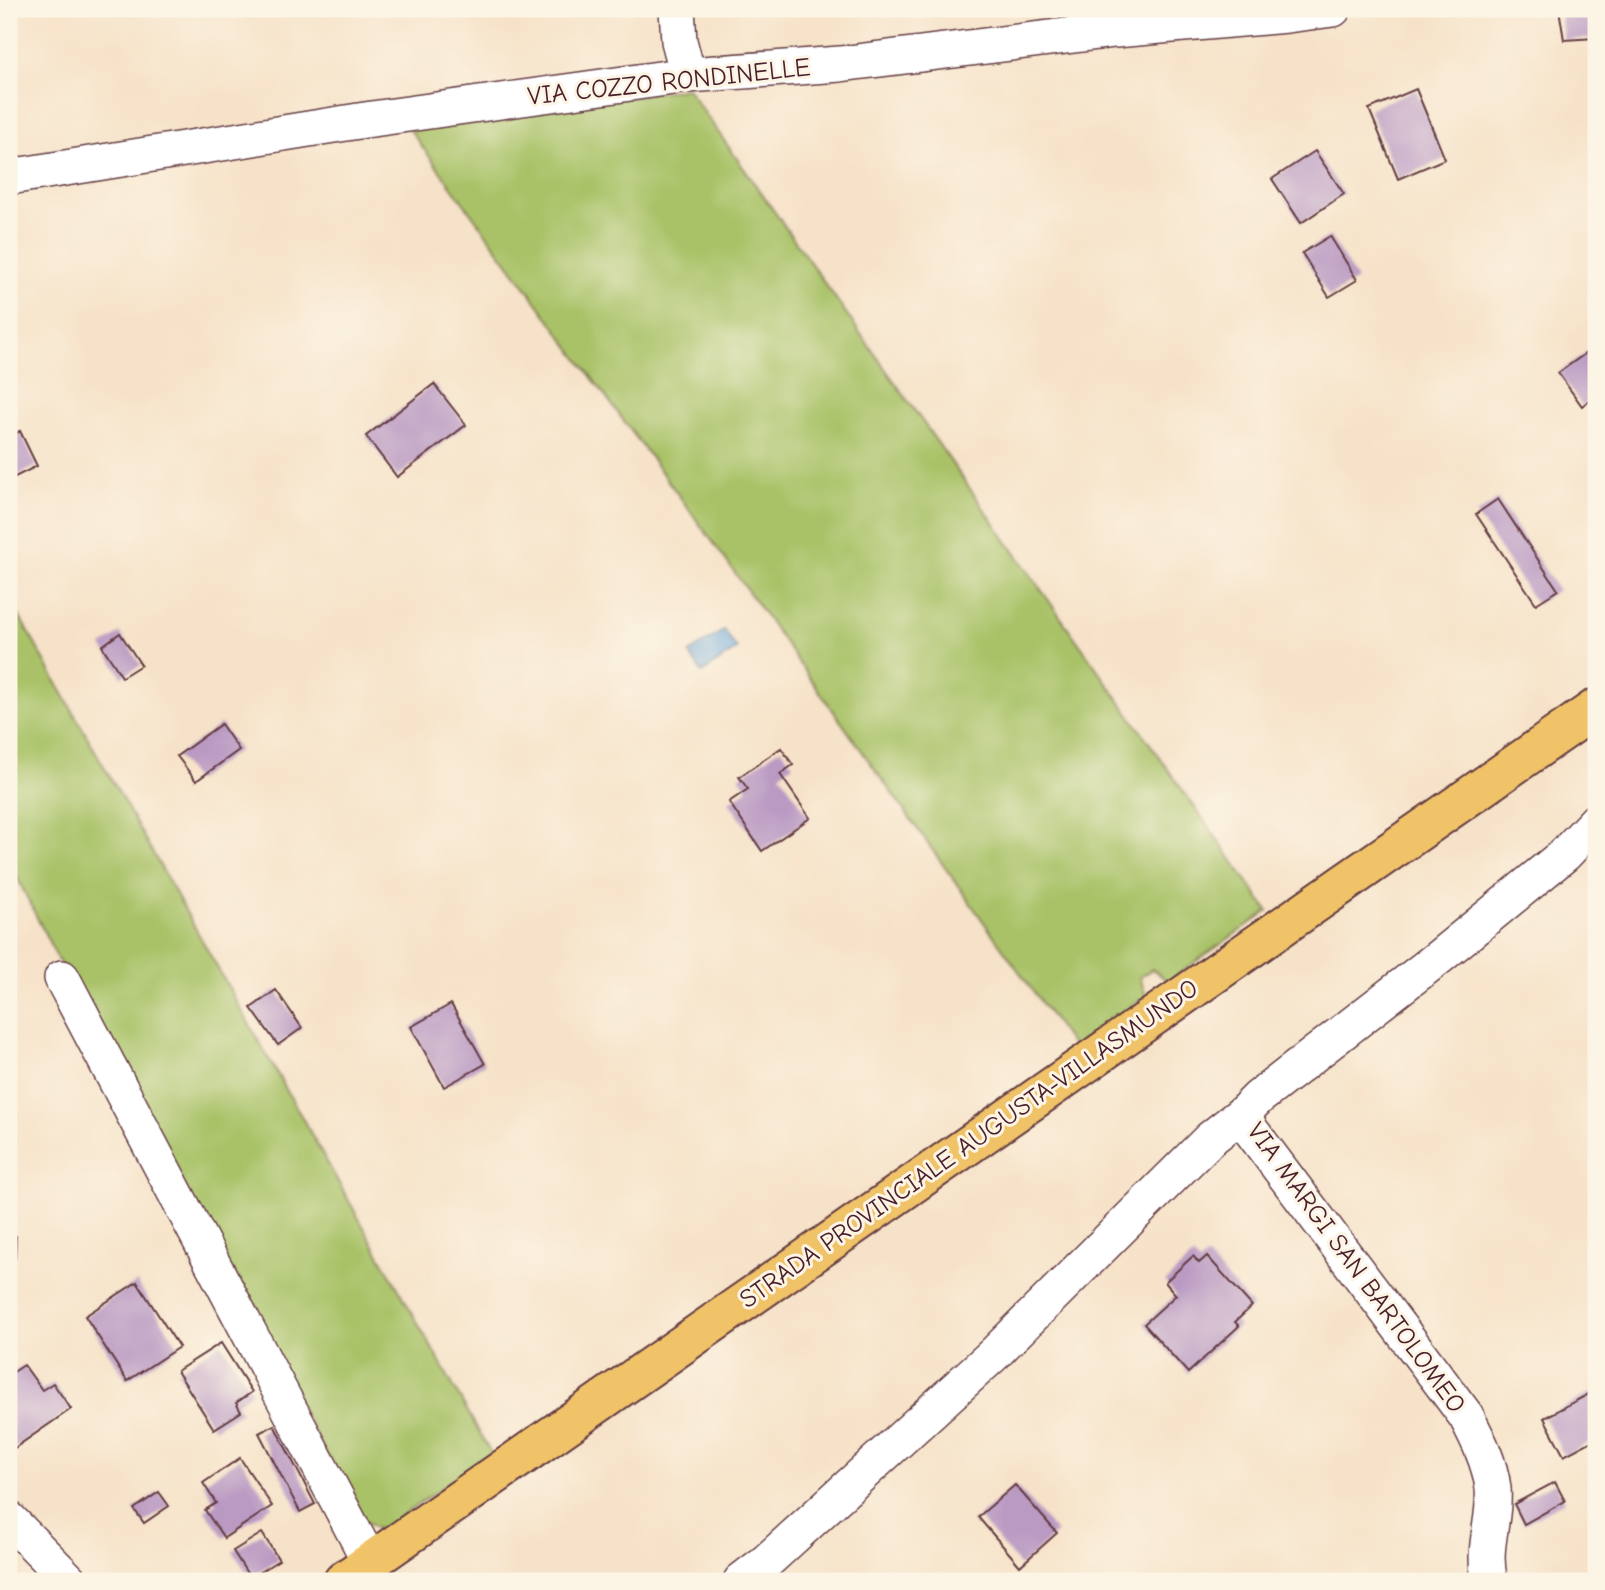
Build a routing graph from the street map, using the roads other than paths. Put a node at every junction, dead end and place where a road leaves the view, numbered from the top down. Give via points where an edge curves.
1 (677, 9) edge
2 (1333, 9) edge
3 (688, 75) junction
4 (9, 177) edge
5 (1596, 708) edge
6 (1596, 821) edge
7 (61, 978) dead end
8 (1243, 1113) junction
9 (9, 1519) edge
10 (356, 1571) edge
11 (70, 1581) edge
12 (741, 1581) edge
13 (1490, 1581) edge

1 - 3 street
2 - 3 street, VIA COZZO RONDINELLE via 840,64
3 - 4 street, VIA COZZO RONDINELLE
5 - 10 main road, STRADA PROVINCIALE AUGUSTA-VILLASMUNDO
6 - 8 street, VIA MARGI SAN BARTOLOMEO via 1565,854
7 - 10 street
8 - 12 street via 1210,1139 994,1354
8 - 13 street, VIA MARGI SAN BARTOLOMEO via 1250,1129 1478,1438 1493,1490 1485,1563
9 - 11 street

